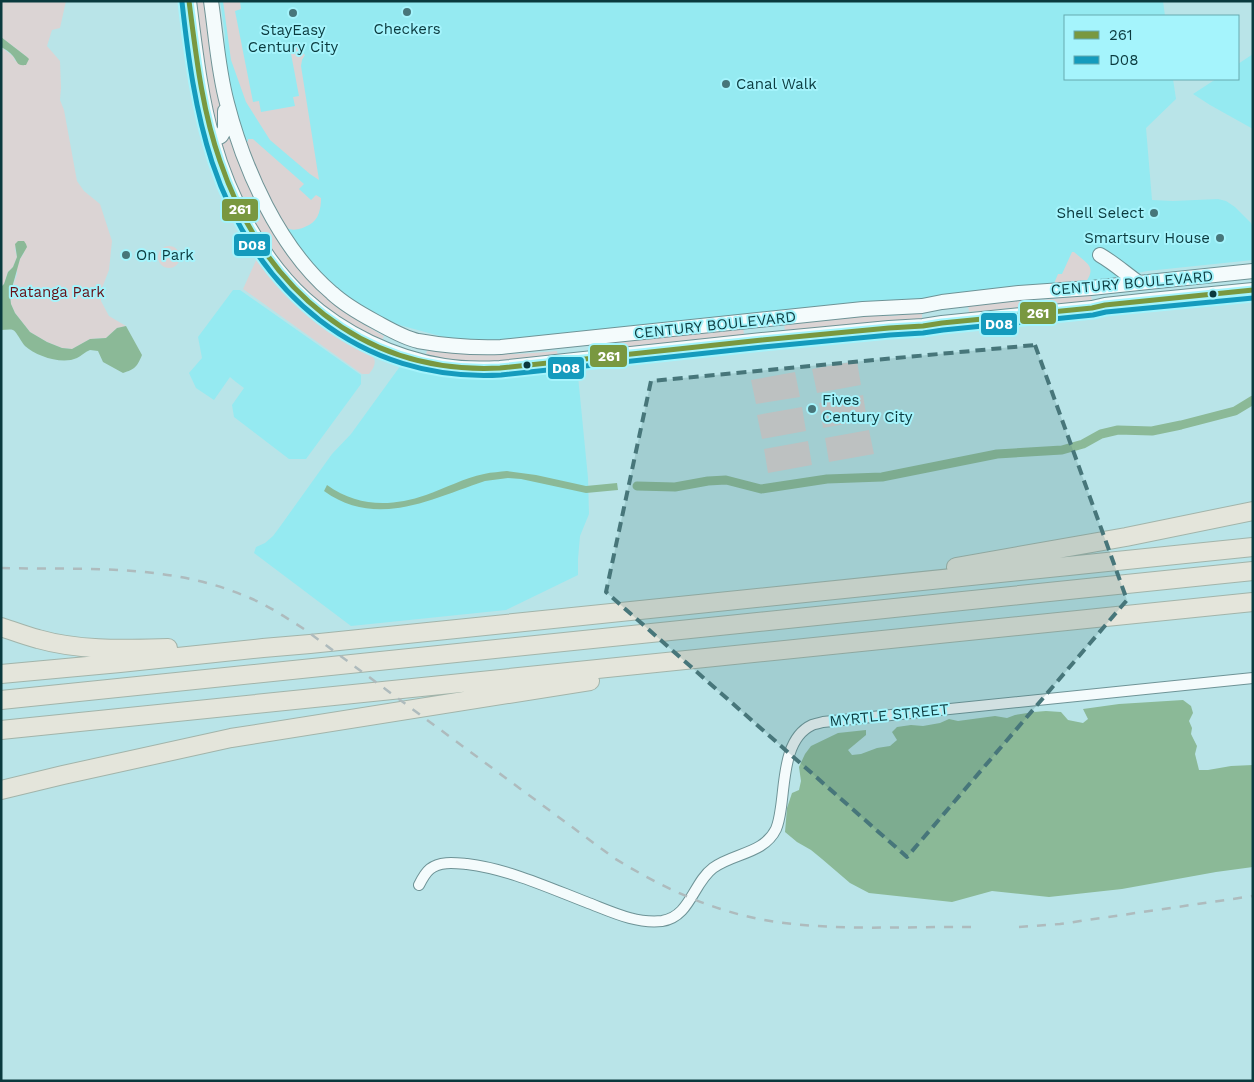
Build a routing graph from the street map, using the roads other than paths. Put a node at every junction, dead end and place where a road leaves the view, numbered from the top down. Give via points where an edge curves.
1 (190, 1) edge
2 (211, 1) edge
3 (221, 76) junction
4 (213, 140) junction
5 (1100, 255) dead end
6 (1253, 271) edge
7 (1139, 283) junction
8 (1253, 290) edge
9 (1253, 511) edge
10 (1253, 547) edge
11 (1253, 571) edge
12 (780, 596) junction
13 (1253, 602) edge
14 (1, 627) edge
15 (263, 648) junction
16 (733, 655) junction
17 (1, 674) edge
18 (1253, 678) edge
19 (1, 700) edge
20 (1, 730) edge
21 (1, 790) edge
22 (419, 885) dead end

1 - 4 main road, CENTURY BOULEVARD via 200,82
2 - 3 main road, CENTURY BOULEVARD
3 - 4 main road via 225,129
3 - 7 main road, CENTURY BOULEVARD via 248,168 277,225 305,267 349,306 391,330 417,340 461,347 501,348
4 - 8 main road, CENTURY BOULEVARD via 231,189 254,235 272,263 305,300 355,335 382,348 444,366 500,368
5 - 7 main road
6 - 7 main road, CENTURY BOULEVARD
9 - 12 highway via 1126,537
10 - 12 highway
11 - 19 highway
12 - 15 highway
13 - 16 highway
14 - 15 highway via 39,640 111,649 237,643
15 - 17 highway
16 - 20 highway
16 - 21 highway via 231,738
18 - 22 street, MYRTLE STREET via 812,725 792,748 778,824 772,836 760,847 713,868 684,908 667,920 636,920 482,866 442,864 430,869

